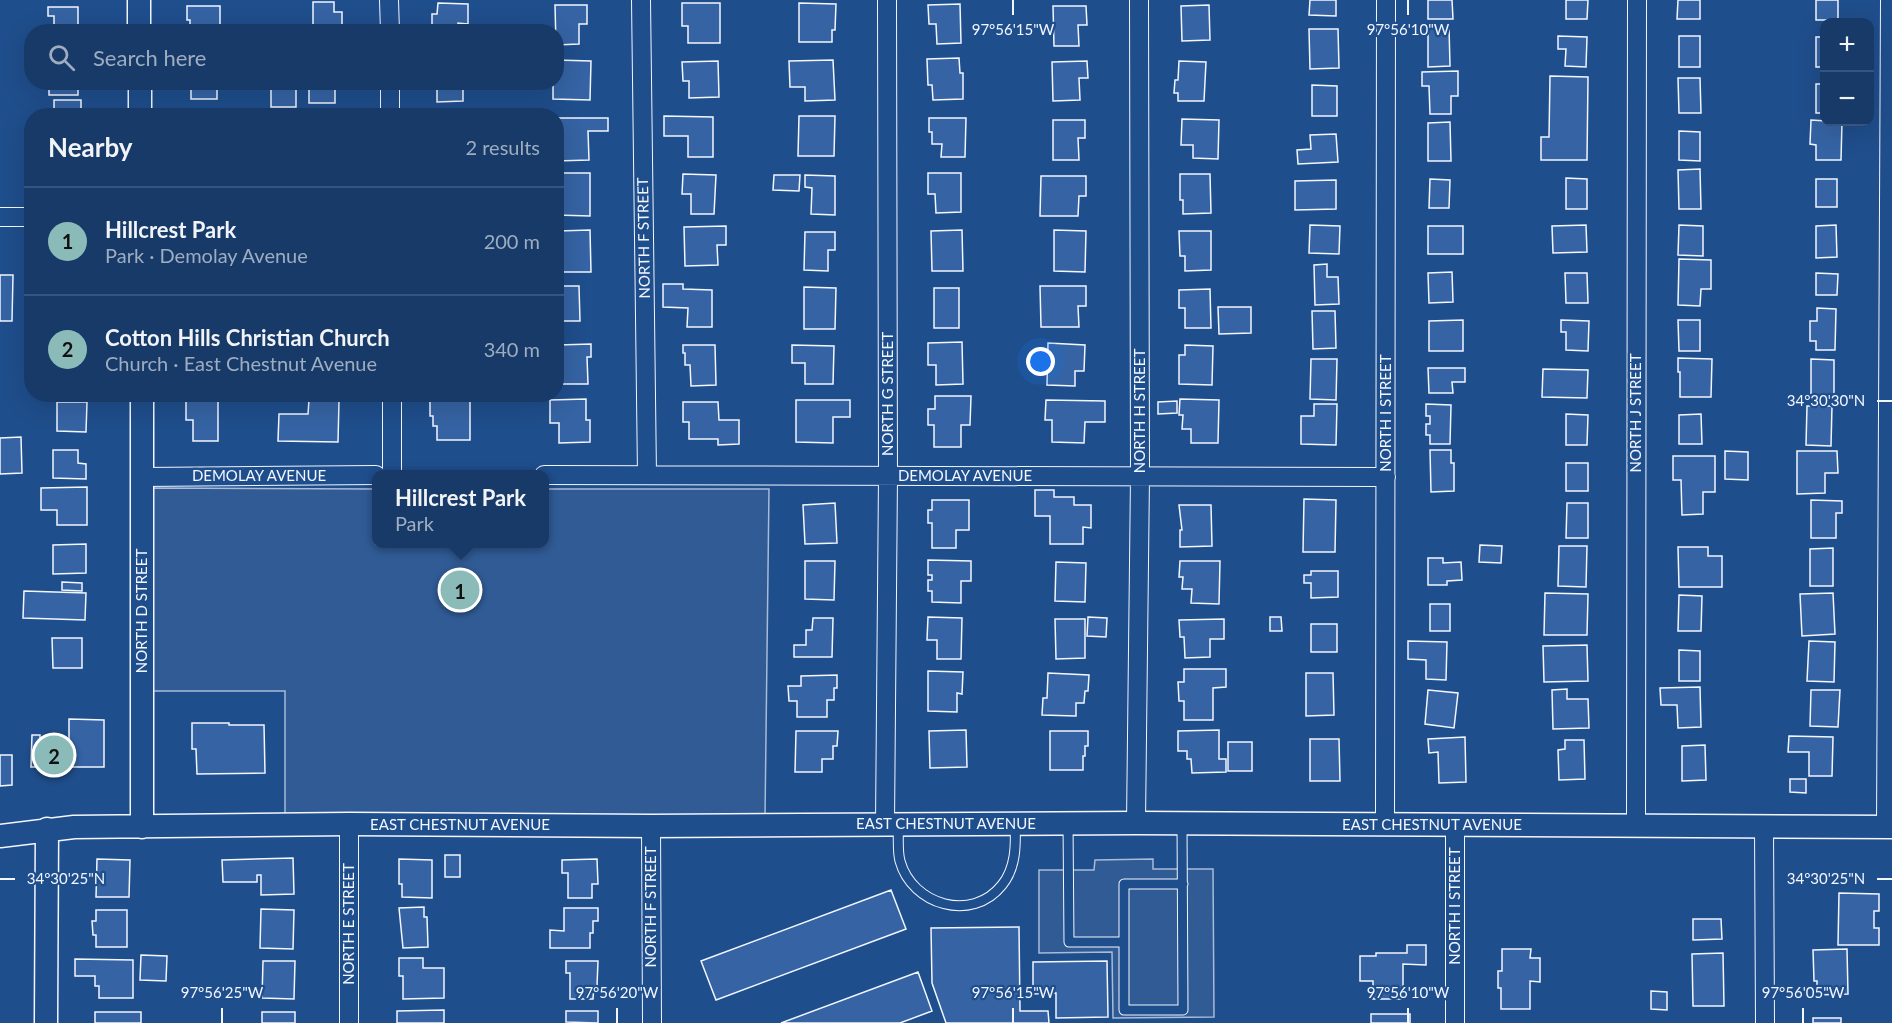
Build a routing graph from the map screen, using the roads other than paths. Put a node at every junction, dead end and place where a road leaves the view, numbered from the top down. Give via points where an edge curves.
1 (139, 0) edge
2 (389, 0) edge
3 (641, 0) edge
4 (887, 0) edge
5 (1139, 0) edge
6 (1386, 0) edge
7 (1637, 0) edge
8 (1890, 0) edge
9 (140, 24) edge
10 (390, 24) edge
11 (140, 90) edge
12 (390, 90) edge
13 (140, 108) edge
14 (390, 108) edge
15 (0, 217) edge
16 (24, 217) edge
17 (142, 402) edge
18 (392, 402) edge
19 (392, 470) edge
20 (372, 475) edge
21 (549, 475) edge
22 (647, 475) junction
23 (888, 476) junction
24 (1140, 476) junction
25 (142, 477) junction
26 (1386, 477) junction
27 (1015, 823) junction
28 (1068, 823) junction
29 (1136, 823) junction
30 (1182, 823) junction
31 (349, 824) junction
32 (891, 824) junction
33 (1385, 825) junction
34 (1455, 825) junction
35 (1636, 825) junction
36 (651, 826) junction
37 (1764, 826) junction
38 (1889, 826) edge
39 (142, 827) junction
40 (47, 829) junction
41 (0, 836) edge
42 (1182, 884) junction
43 (1124, 942) junction
44 (46, 1023) edge
45 (349, 1023) edge
46 (652, 1023) edge
47 (1455, 1023) edge
48 (1765, 1023) edge

1 - 9 street
2 - 10 street
3 - 22 street, NORTH F STREET
4 - 23 street, NORTH G STREET
5 - 24 street, NORTH H STREET
6 - 26 street, NORTH I STREET
7 - 35 street, NORTH J STREET
8 - 38 street
11 - 13 street
12 - 14 street
15 - 16 street
17 - 25 street, NORTH D STREET
18 - 19 street
20 - 25 street, DEMOLAY AVENUE
21 - 22 street, DEMOLAY AVENUE
22 - 23 street, DEMOLAY AVENUE
23 - 24 street, DEMOLAY AVENUE
23 - 32 street, NORTH G STREET
24 - 26 street, DEMOLAY AVENUE
24 - 29 street, NORTH H STREET
25 - 39 street, NORTH D STREET
26 - 33 street, NORTH I STREET
27 - 28 street, EAST CHESTNUT AVENUE
27 - 32 street, EAST CHESTNUT AVENUE
27 - 32 lane via 1014,857 1001,886 988,898 957,907 922,895 911,884 900,861
28 - 29 street, EAST CHESTNUT AVENUE
28 - 43 lane via 1069,942
29 - 30 street, EAST CHESTNUT AVENUE
30 - 33 street, EAST CHESTNUT AVENUE
30 - 42 lane
31 - 36 street, EAST CHESTNUT AVENUE
31 - 39 street, EAST CHESTNUT AVENUE
31 - 45 street, NORTH E STREET
32 - 36 street, EAST CHESTNUT AVENUE
33 - 34 street, EAST CHESTNUT AVENUE
34 - 35 street, EAST CHESTNUT AVENUE
34 - 47 street, NORTH I STREET
35 - 37 street, EAST CHESTNUT AVENUE
36 - 46 street, NORTH F STREET
37 - 38 street, EAST CHESTNUT AVENUE
37 - 48 street
39 - 40 street, EAST CHESTNUT AVENUE
40 - 41 street, EAST CHESTNUT AVENUE
40 - 44 street
42 - 43 lane via 1124,884
42 - 43 lane via 1183,1010 1124,1010

